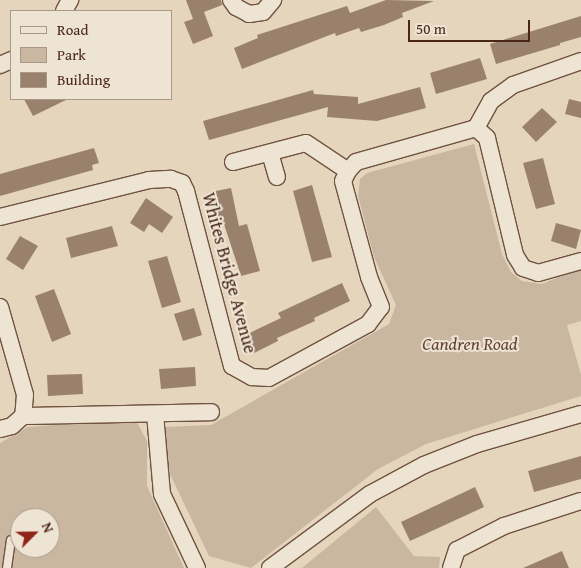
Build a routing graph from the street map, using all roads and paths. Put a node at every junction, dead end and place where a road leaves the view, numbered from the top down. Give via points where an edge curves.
1 (232, 0) edge
2 (273, 0) edge
3 (581, 61) edge
4 (476, 128) junction
5 (270, 153) junction
6 (233, 162) dead end
7 (348, 171) junction
8 (277, 177) dead end
9 (0, 217) edge
10 (581, 261) edge
11 (0, 307) edge
12 (211, 412) dead end
13 (155, 414) junction
14 (581, 414) edge
15 (23, 416) junction
16 (0, 429) edge
17 (581, 501) edge
18 (10, 547) edge
19 (7, 568) edge
20 (197, 568) edge
21 (270, 568) edge
22 (451, 568) edge

1 - 2 street via 242,12 256,14
3 - 4 street via 513,86 492,101
4 - 7 street via 356,162
4 - 10 street via 487,138 515,255 523,268 538,273
5 - 6 street
5 - 7 street via 306,144
5 - 8 street
7 - 9 street, Whites Bridge Avenue via 343,181 369,276 381,307 368,324 269,378 252,377 232,366 182,183 171,178 149,180
11 - 15 street via 26,395
12 - 13 street
13 - 15 street
13 - 20 street via 162,494
14 - 21 street via 477,444 424,465 370,494
15 - 16 street via 12,426
17 - 22 street via 504,526 457,550
18 - 19 lane

